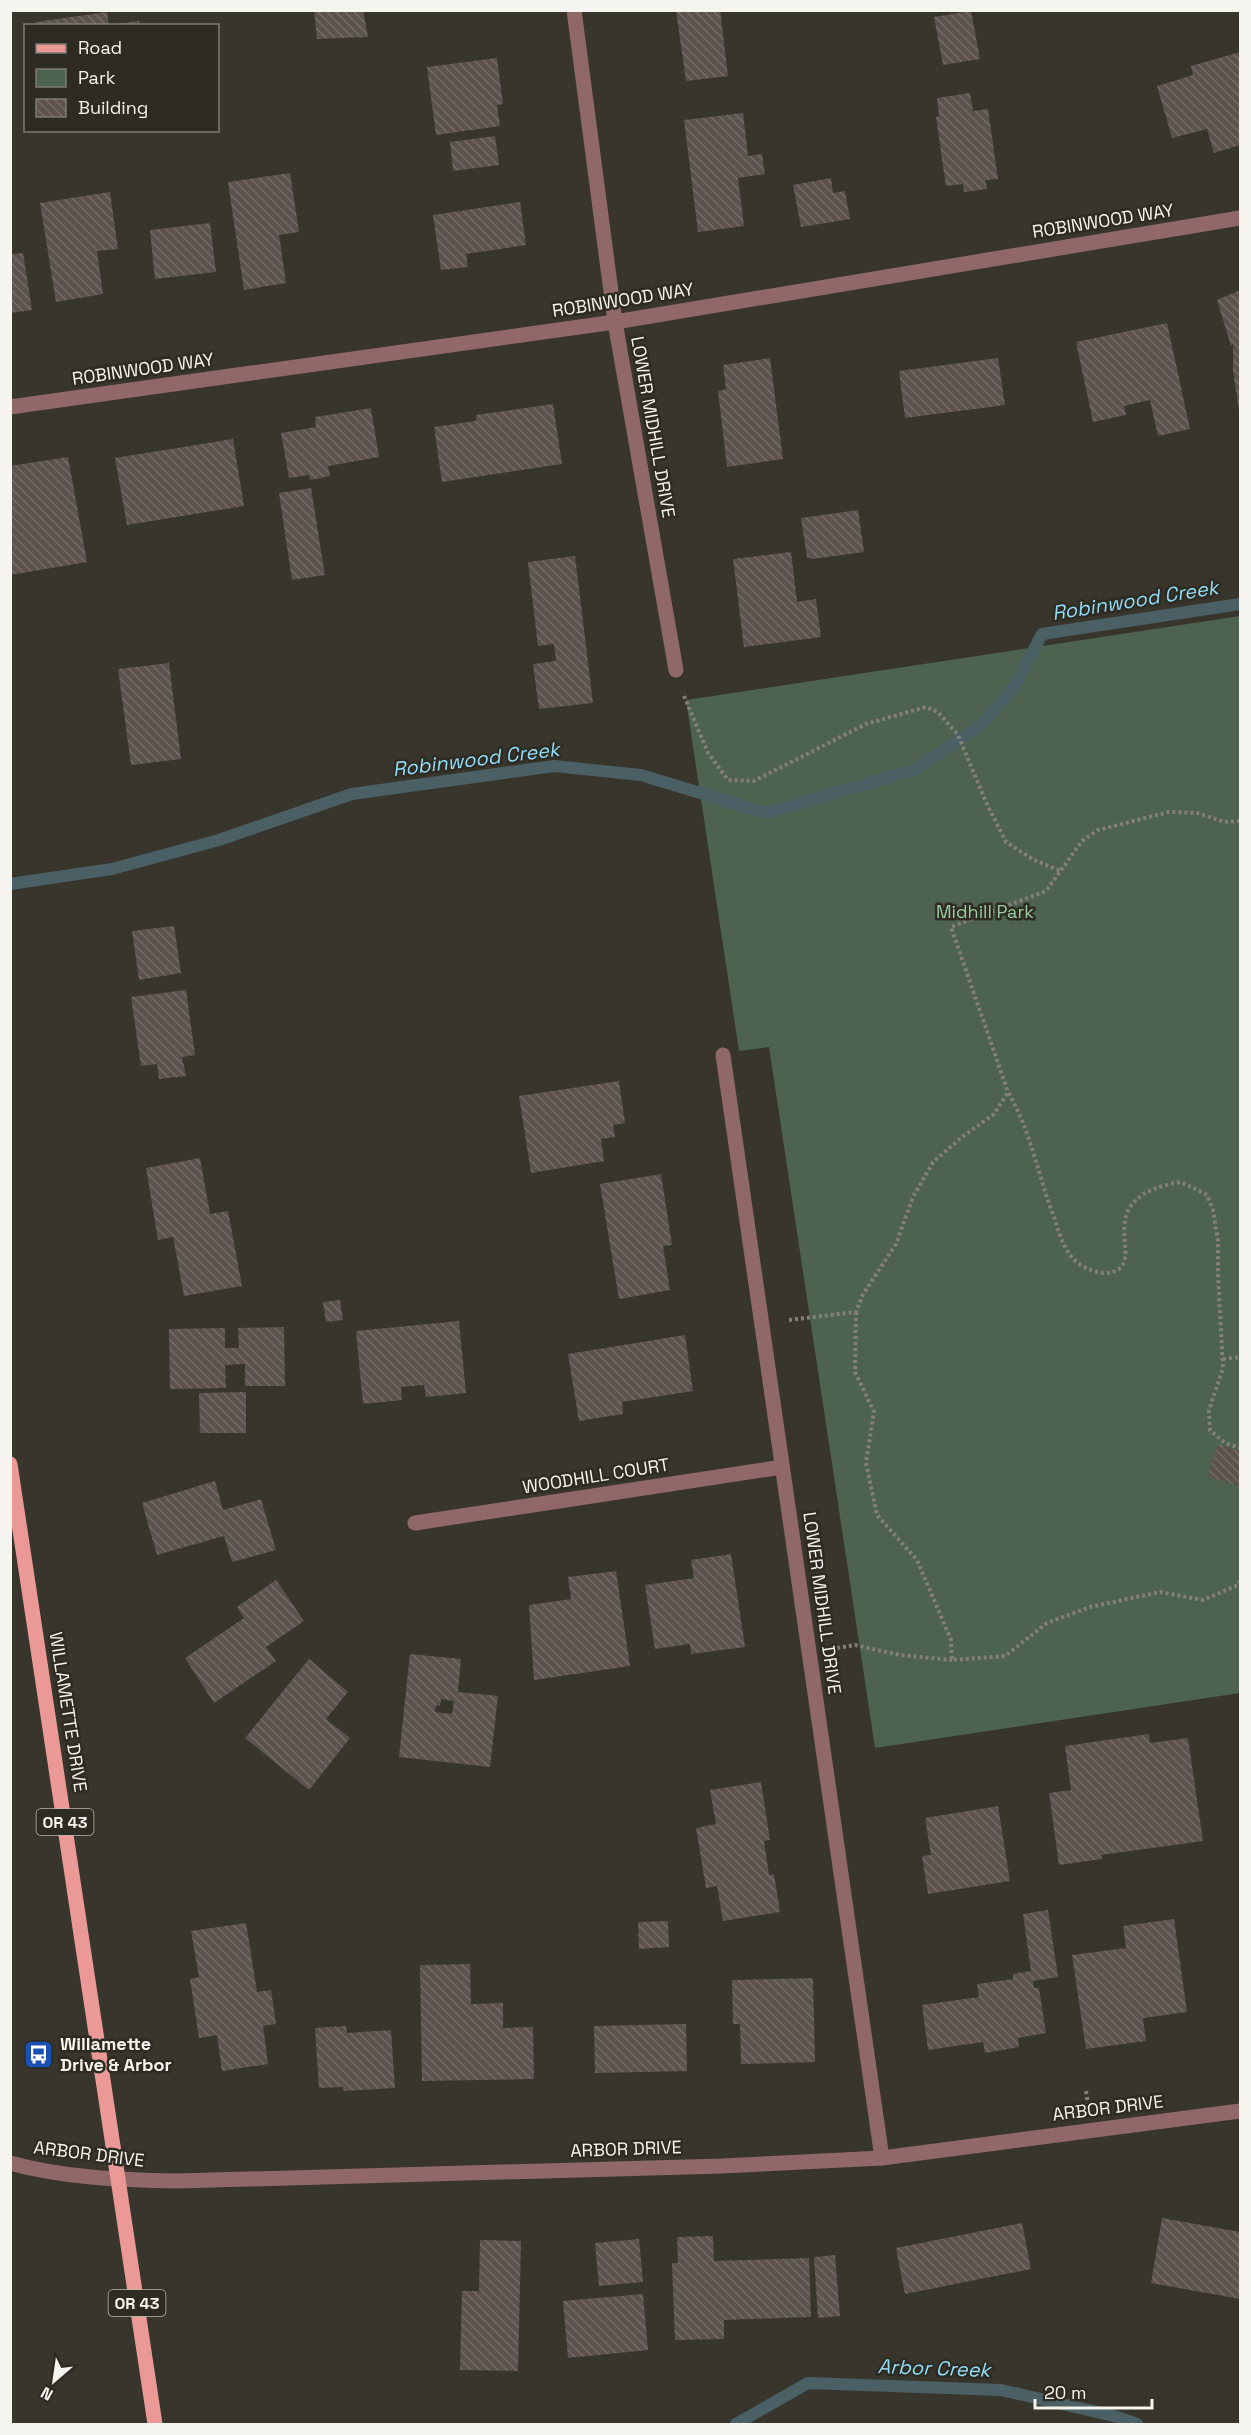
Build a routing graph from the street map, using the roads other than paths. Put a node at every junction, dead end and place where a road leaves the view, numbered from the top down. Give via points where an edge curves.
1 (574, 10) edge
2 (1240, 218) edge
3 (615, 322) junction
4 (10, 407) edge
5 (676, 670) dead end
6 (723, 1055) dead end
7 (10, 1464) edge
8 (782, 1467) junction
9 (415, 1523) dead end
10 (1240, 2111) edge
11 (882, 2158) junction
12 (10, 2163) edge
13 (119, 2181) junction
14 (155, 2424) edge

1 - 3 street, LOWER MIDHILL DRIVE
2 - 3 street, ROBINWOOD WAY
3 - 4 street, ROBINWOOD WAY
3 - 5 street, LOWER MIDHILL DRIVE
6 - 8 street, LOWER MIDHILL DRIVE
7 - 13 main road, WILLAMETTE DRIVE / OR 43
8 - 9 street, WOODHILL COURT
8 - 11 street, LOWER MIDHILL DRIVE
10 - 11 street, ARBOR DRIVE
11 - 13 street, ARBOR DRIVE via 722,2166
12 - 13 street, ARBOR DRIVE
13 - 14 main road, OR 43

